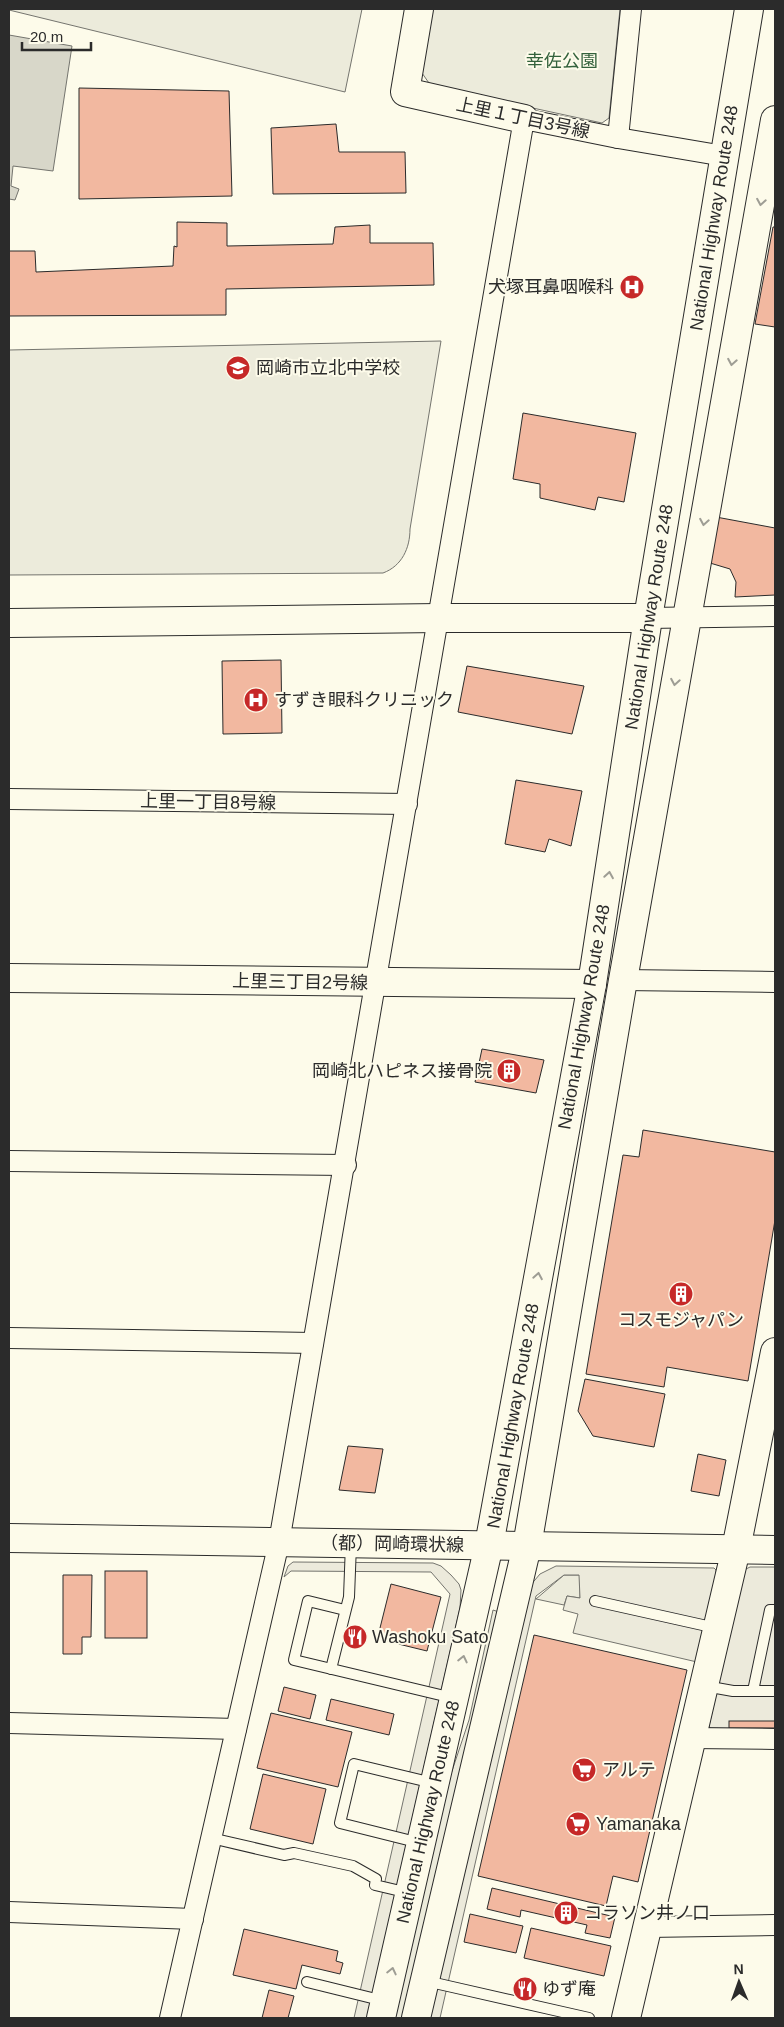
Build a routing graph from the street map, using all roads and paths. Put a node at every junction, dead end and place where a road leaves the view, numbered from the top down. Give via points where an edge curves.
1 (419, 9) edge
2 (631, 9) edge
3 (749, 9) edge
4 (524, 119) junction
5 (775, 120) edge
6 (618, 138) junction
7 (724, 156) junction
8 (771, 171) edge
9 (687, 616) junction
10 (775, 616) edge
11 (439, 618) junction
12 (648, 618) junction
13 (9, 623) edge
14 (9, 800) edge
15 (407, 804) junction
16 (9, 978) edge
17 (623, 980) junction
18 (376, 982) junction
19 (775, 982) edge
20 (592, 984) junction
21 (9, 1161) edge
22 (346, 1165) junction
23 (9, 1338) edge
24 (313, 1343) junction
25 (775, 1352) edge
26 (9, 1538) edge
27 (279, 1542) junction
28 (351, 1543) junction
29 (489, 1545) junction
30 (527, 1546) junction
31 (736, 1549) junction
32 (775, 1550) edge
33 (595, 1601) dead end
34 (345, 1610) junction
35 (775, 1610) edge
36 (717, 1628) junction
37 (331, 1669) junction
38 (704, 1686) junction
39 (775, 1691) edge
40 (753, 1692) junction
41 (454, 1698) junction
42 (9, 1723) edge
43 (236, 1729) junction
44 (692, 1738) junction
45 (775, 1739) edge
46 (435, 1784) junction
47 (211, 1838) junction
48 (421, 1843) junction
49 (410, 1893) junction
50 (9, 1912) edge
51 (193, 1918) junction
52 (775, 1925) edge
53 (647, 1927) junction
54 (425, 1981) junction
55 (307, 1982) dead end
56 (383, 2010) edge
57 (566, 2016) edge
58 (170, 2018) edge
59 (416, 2018) edge
60 (589, 2018) edge
61 (626, 2018) edge

1 - 4 main road, 上里１丁目3号線 via 405,92
2 - 6 street
3 - 7 main road, National Highway Route 248
4 - 6 street, 上里１丁目3号線
4 - 11 street
5 - 8 main road, National Highway Route 248
6 - 7 street, 上里１丁目3号線
7 - 12 main road, National Highway Route 248
8 -> 9 main road, National Highway Route 248
9 - 10 street
9 - 12 street
9 -> 17 main road, National Highway Route 248
11 - 12 main road
11 - 13 main road
11 - 15 street
20 -> 12 main road, National Highway Route 248
14 - 15 street, 上里一丁目8号線
15 - 18 street
16 - 18 main road, 上里三丁目2号線
17 - 19 street
17 - 30 main road, National Highway Route 248
18 - 20 main road, 上里三丁目2号線
18 - 22 street
29 -> 20 main road, National Highway Route 248
21 - 22 street
22 - 24 street
23 - 24 street
24 - 27 street
25 - 31 main road
26 - 27 main road, （都）岡崎環状線
27 - 28 main road, （都）岡崎環状線
27 - 43 street
28 - 29 main road, （都）岡崎環状線
28 - 34 lane via 349,1597
29 - 30 main road, （都）岡崎環状線
41 -> 29 main road, National Highway Route 248
30 - 31 main road, （都）岡崎環状線
30 - 54 main road, National Highway Route 248
31 - 32 main road, （都）岡崎環状線
31 - 36 main road
33 - 36 lane
34 - 37 lane
34 - 37 lane via 308,1601 294,1660
35 - 40 lane via 770,1610
36 - 38 main road
37 - 41 lane
38 - 40 lane
38 - 44 main road
39 - 40 lane
41 - 46 main road, National Highway Route 248
42 - 43 street
43 - 47 street
44 - 45 street
44 - 53 main road
46 - 48 main road, National Highway Route 248
46 - 48 lane via 354,1764 340,1823
47 - 49 lane via 284,1855 294,1853 353,1866 376,1879 375,1885
47 - 51 street
48 - 49 main road, National Highway Route 248
56 -> 49 main road, National Highway Route 248
50 - 51 street
51 - 58 street
52 - 53 street
53 - 61 main road
54 - 57 lane
54 - 59 main road, National Highway Route 248
55 - 56 lane
57 - 60 lane

